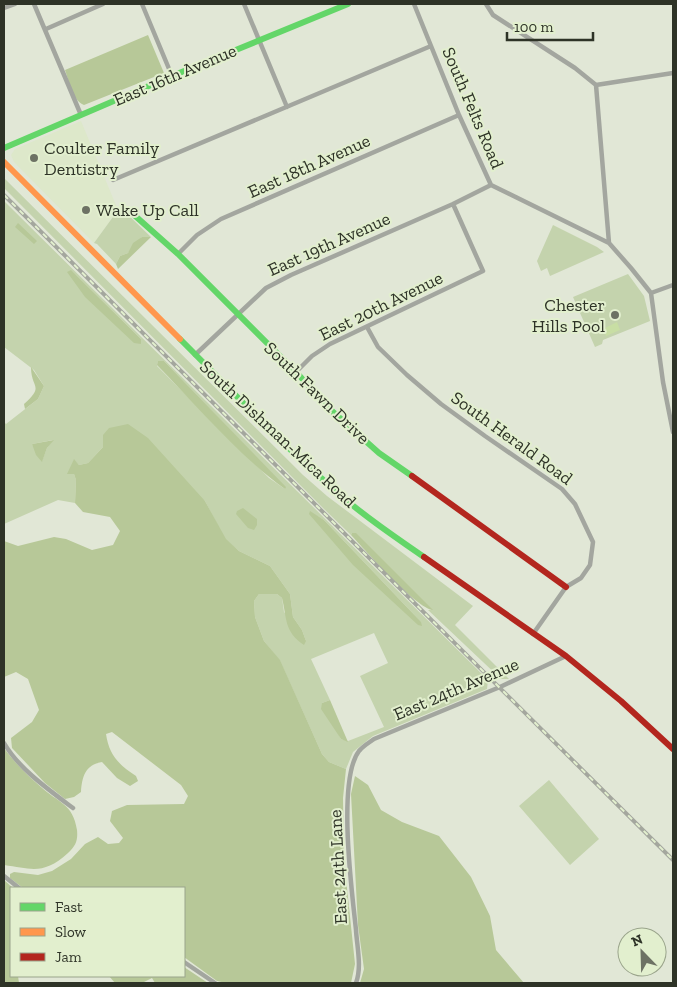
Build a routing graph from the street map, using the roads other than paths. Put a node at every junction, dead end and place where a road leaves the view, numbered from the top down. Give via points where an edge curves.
1 (15, 4) edge
2 (34, 4) edge
3 (103, 4) edge
4 (142, 4) edge
5 (244, 4) edge
6 (346, 4) edge
7 (414, 4) edge
8 (486, 4) edge
9 (4, 8) edge
10 (46, 29) junction
11 (260, 39) junction
12 (431, 46) junction
13 (673, 73) edge
14 (172, 76) junction
15 (596, 85) junction
16 (287, 107) junction
17 (459, 115) junction
18 (80, 116) junction
19 (4, 148) edge
20 (4, 162) edge
21 (113, 180) dead end
22 (491, 185) junction
23 (453, 204) junction
24 (133, 214) dead end
25 (609, 243) junction
26 (178, 254) junction
27 (673, 285) edge
28 (651, 294) junction
29 (237, 315) junction
30 (367, 327) junction
31 (195, 355) junction
32 (296, 372) junction
33 (673, 432) edge
34 (566, 587) junction
35 (533, 634) junction
36 (566, 656) junction
37 (4, 743) edge
38 (673, 749) edge
39 (359, 750) joint
40 (73, 808) dead end
41 (4, 876) edge
42 (18, 887) edge
43 (185, 963) edge
44 (215, 983) edge
45 (356, 983) edge

1 - 9 street
2 - 10 street
3 - 10 street
4 - 14 street
5 - 11 street
6 - 11 main road, East 16th Avenue
7 - 12 street, South Felts Road
8 - 15 street via 493,15
10 - 18 street
11 - 14 main road, East 16th Avenue
11 - 16 street
12 - 16 street
12 - 17 street, South Felts Road
13 - 15 street
14 - 18 main road, East 16th Avenue
15 - 25 street
16 - 21 street
17 - 22 street, South Felts Road
17 - 26 street, East 18th Avenue via 221,219 197,235
18 - 19 main road, East 16th Avenue
20 - 31 main road, South Dishman-Mica Road
22 - 23 street, East 19th Avenue
22 - 25 street, South Felts Road
23 - 29 street, East 19th Avenue via 291,275 266,288
23 - 30 street, East 20th Avenue via 482,271
24 - 26 main road, South Fawn Drive
25 - 28 street
26 - 29 main road, South Fawn Drive
27 - 28 street
28 - 33 street
29 - 31 street, East 19th Avenue
29 - 32 main road, South Fawn Drive
30 - 32 street, East 20th Avenue via 330,344
30 - 34 street, South Herald Road via 378,347 441,404 562,489 575,504 593,542 590,565 581,578
31 - 35 main road, South Dishman-Mica Road via 345,499
32 - 34 main road, South Fawn Drive via 332,411 379,453
34 - 35 street, South Herald Road
35 - 36 main road, South Dishman-Mica Road
36 - 38 main road, South Dishman-Mica Road
36 - 39 street, East 24th Avenue via 374,739
37 - 40 street via 39,782
39 - 45 street, East 24th Lane via 351,769 348,795 348,860 359,964
41 - 42 street
43 - 44 street

